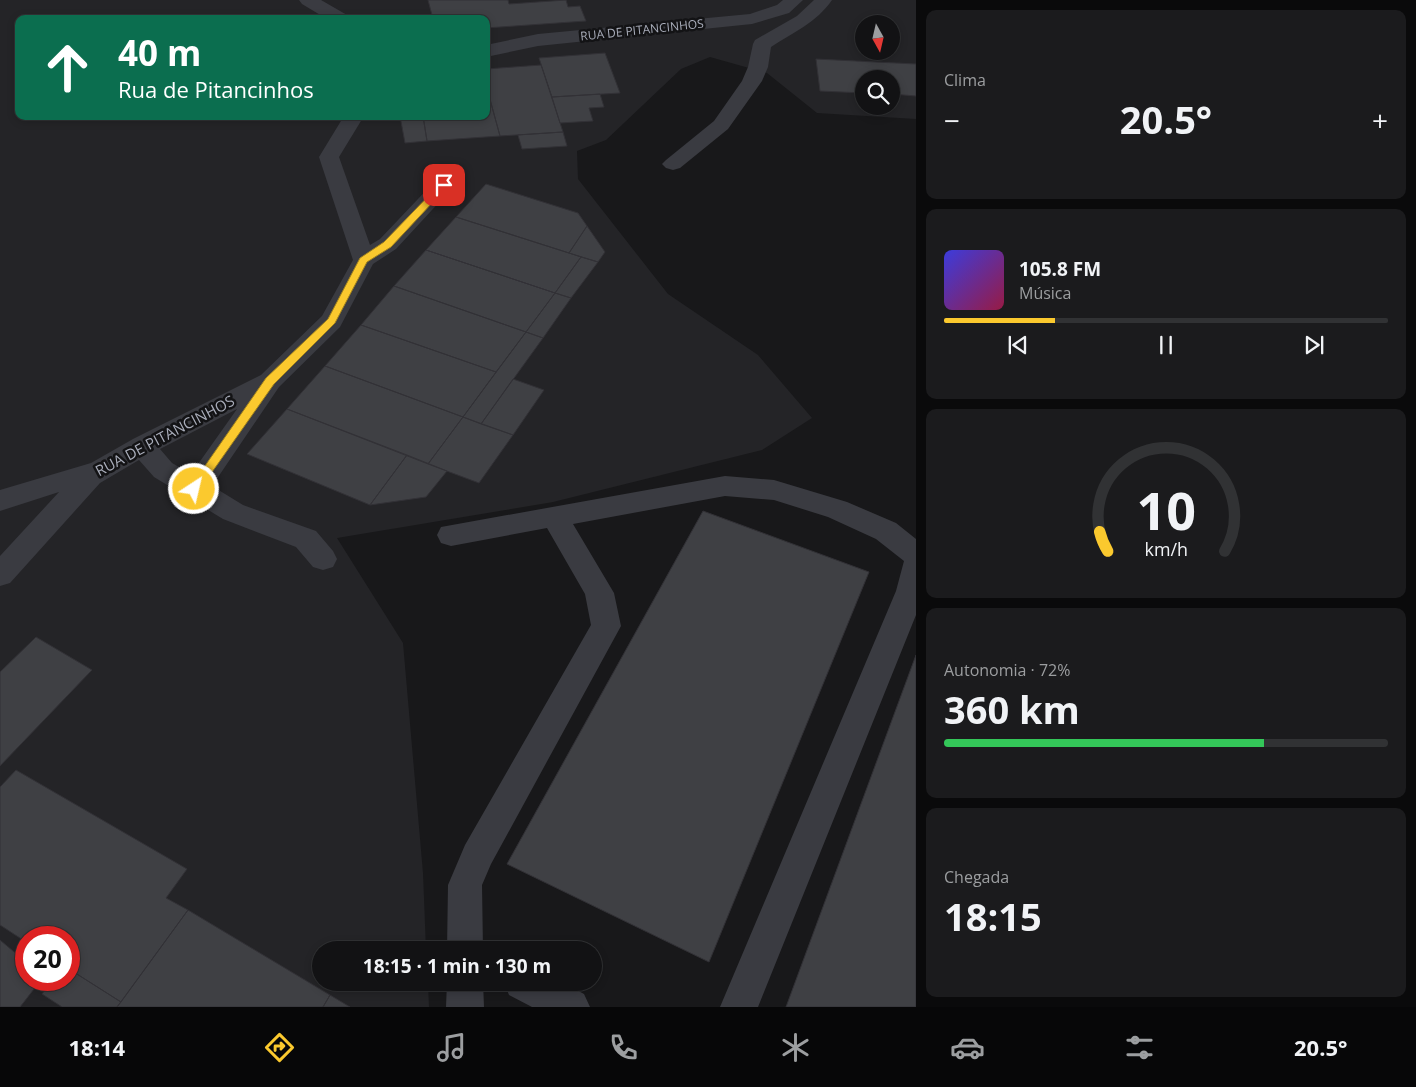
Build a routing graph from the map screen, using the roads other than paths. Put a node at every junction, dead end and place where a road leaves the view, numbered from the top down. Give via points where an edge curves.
1 (308, 0) edge
2 (794, 0) edge
3 (823, 0) edge
4 (334, 15) edge
5 (490, 50) edge
6 (352, 120) edge
7 (673, 164) dead end
8 (444, 185) dead end
9 (364, 260) junction
10 (270, 381) junction
11 (142, 446) junction
12 (98, 471) junction
13 (194, 489) junction
14 (0, 501) edge
15 (555, 517) junction
16 (451, 535) dead end
17 (916, 555) edge
18 (323, 559) dead end
19 (916, 566) edge
20 (0, 575) edge
21 (464, 941) edge
22 (464, 991) edge
23 (540, 991) edge
24 (464, 1007) edge
25 (571, 1007) edge
26 (739, 1007) edge

1 - 4 street
2 - 5 street, RUA DE PITANCINHOS via 783,9 752,19 538,40
3 - 7 street via 800,23 762,44 752,81 721,125
6 - 9 street via 329,157
8 - 9 street via 388,244
9 - 10 street, RUA DE PITANCINHOS via 332,321
10 - 11 street, RUA DE PITANCINHOS
10 - 13 street
11 - 12 street, RUA DE PITANCINHOS
11 - 13 street via 163,470
12 - 14 street
12 - 20 street, RUA DE PITANCINHOS
13 - 18 street via 233,512 306,539
15 - 16 street
15 - 17 street via 725,486 774,490 837,509 886,531
15 - 21 street via 599,593 606,626 474,864 465,886
19 - 26 street via 911,591
22 - 24 street
23 - 25 street

